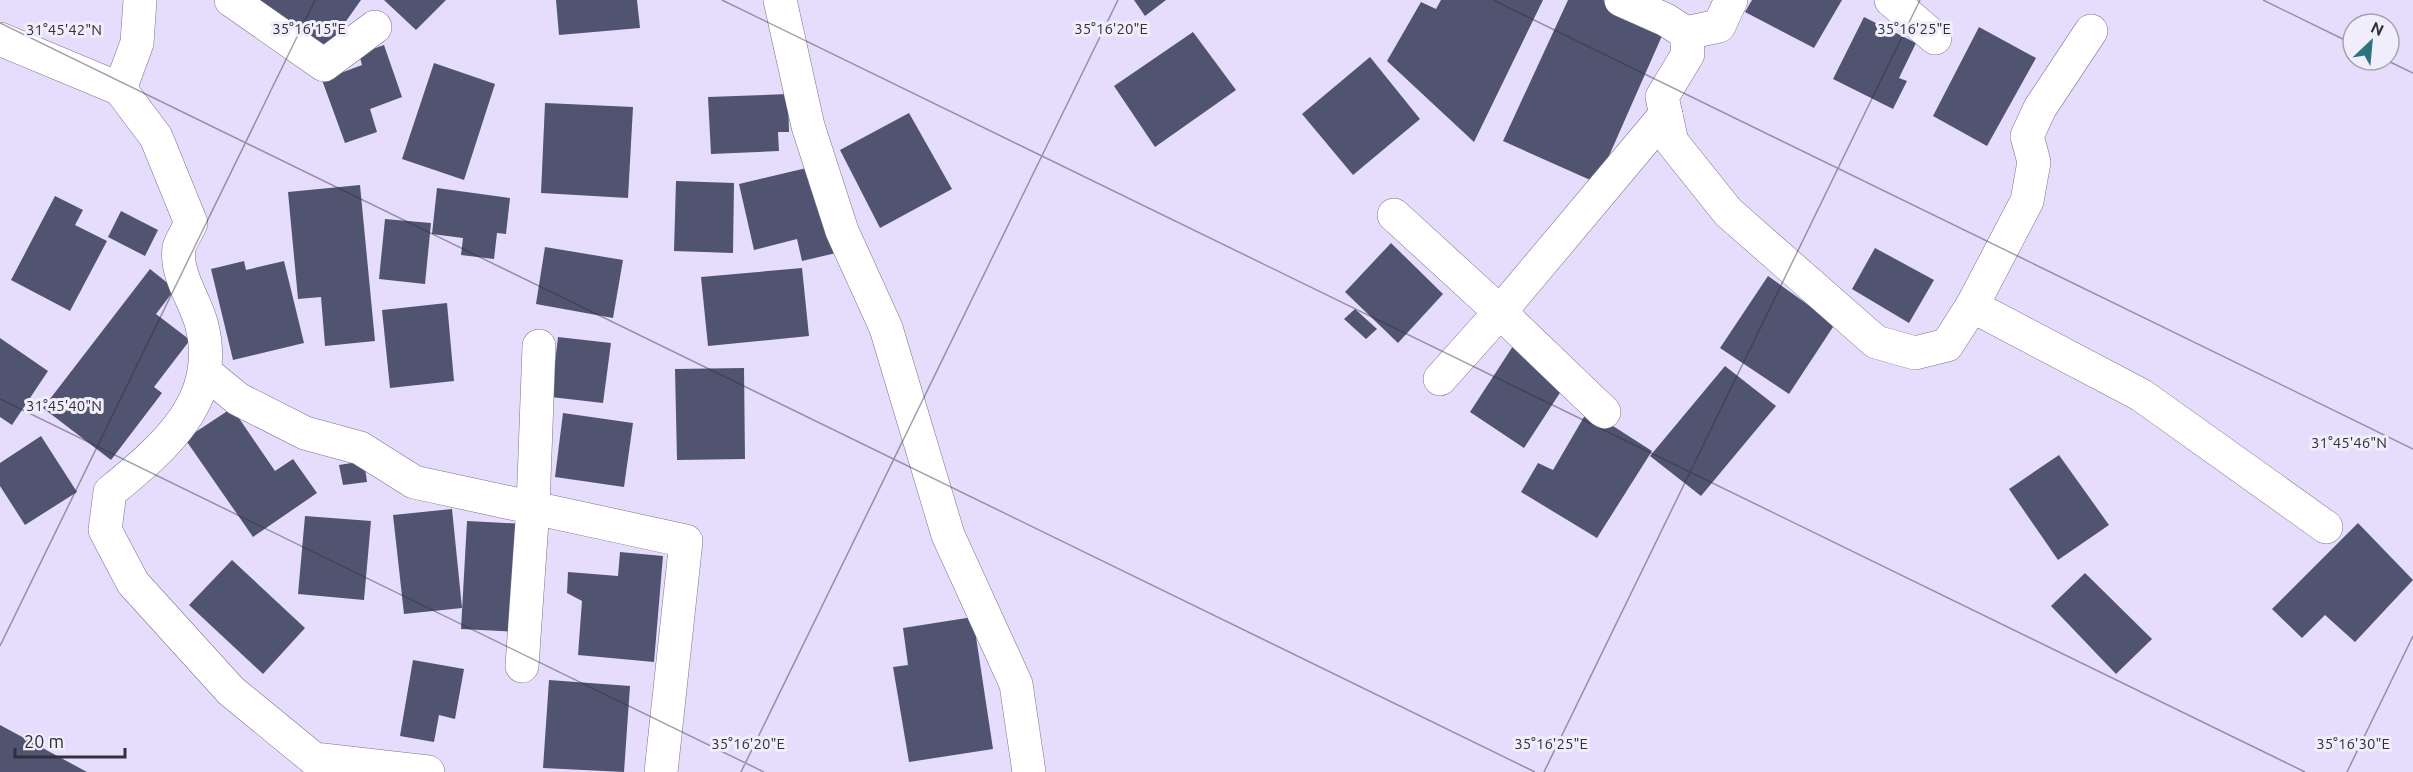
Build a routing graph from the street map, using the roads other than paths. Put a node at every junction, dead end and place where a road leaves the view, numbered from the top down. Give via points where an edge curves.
1 (140, 0) edge
2 (231, 0) edge
3 (780, 0) edge
4 (1621, 0) edge
5 (1731, 0) edge
6 (1891, 0) edge
7 (375, 27) dead end
8 (2091, 31) dead end
9 (1686, 33) junction
10 (1935, 38) dead end
11 (0, 39) edge
12 (120, 89) junction
13 (1666, 114) junction
14 (1394, 215) dead end
15 (1972, 306) junction
16 (1500, 312) junction
17 (539, 346) dead end
18 (206, 372) junction
19 (1440, 379) dead end
20 (1604, 412) dead end
21 (533, 507) junction
22 (2326, 527) dead end
23 (522, 666) dead end
24 (428, 772) edge
25 (661, 772) edge
26 (1029, 772) edge

1 - 12 street via 137,43
2 - 7 street via 324,65
3 - 26 street via 808,126 842,231 886,328 948,535 1016,684
4 - 9 street
5 - 9 street via 1719,26
6 - 10 street
8 - 15 street via 2040,108 2027,136 2034,162 2027,201
9 - 13 street via 1688,54 1662,97
11 - 12 street
12 - 18 street via 156,137 191,223 179,247 182,274 202,327
13 - 15 street via 1672,142 1728,212 1876,342 1915,353 1947,345
13 - 16 street
14 - 16 street
15 - 22 street via 2141,395
16 - 19 street
16 - 20 street
17 - 21 street
18 - 21 street via 238,399 305,433 360,448 414,482
18 - 24 street via 195,400 168,443 110,492 105,530 133,583 231,691 314,759
21 - 23 street
21 - 25 street via 686,541

